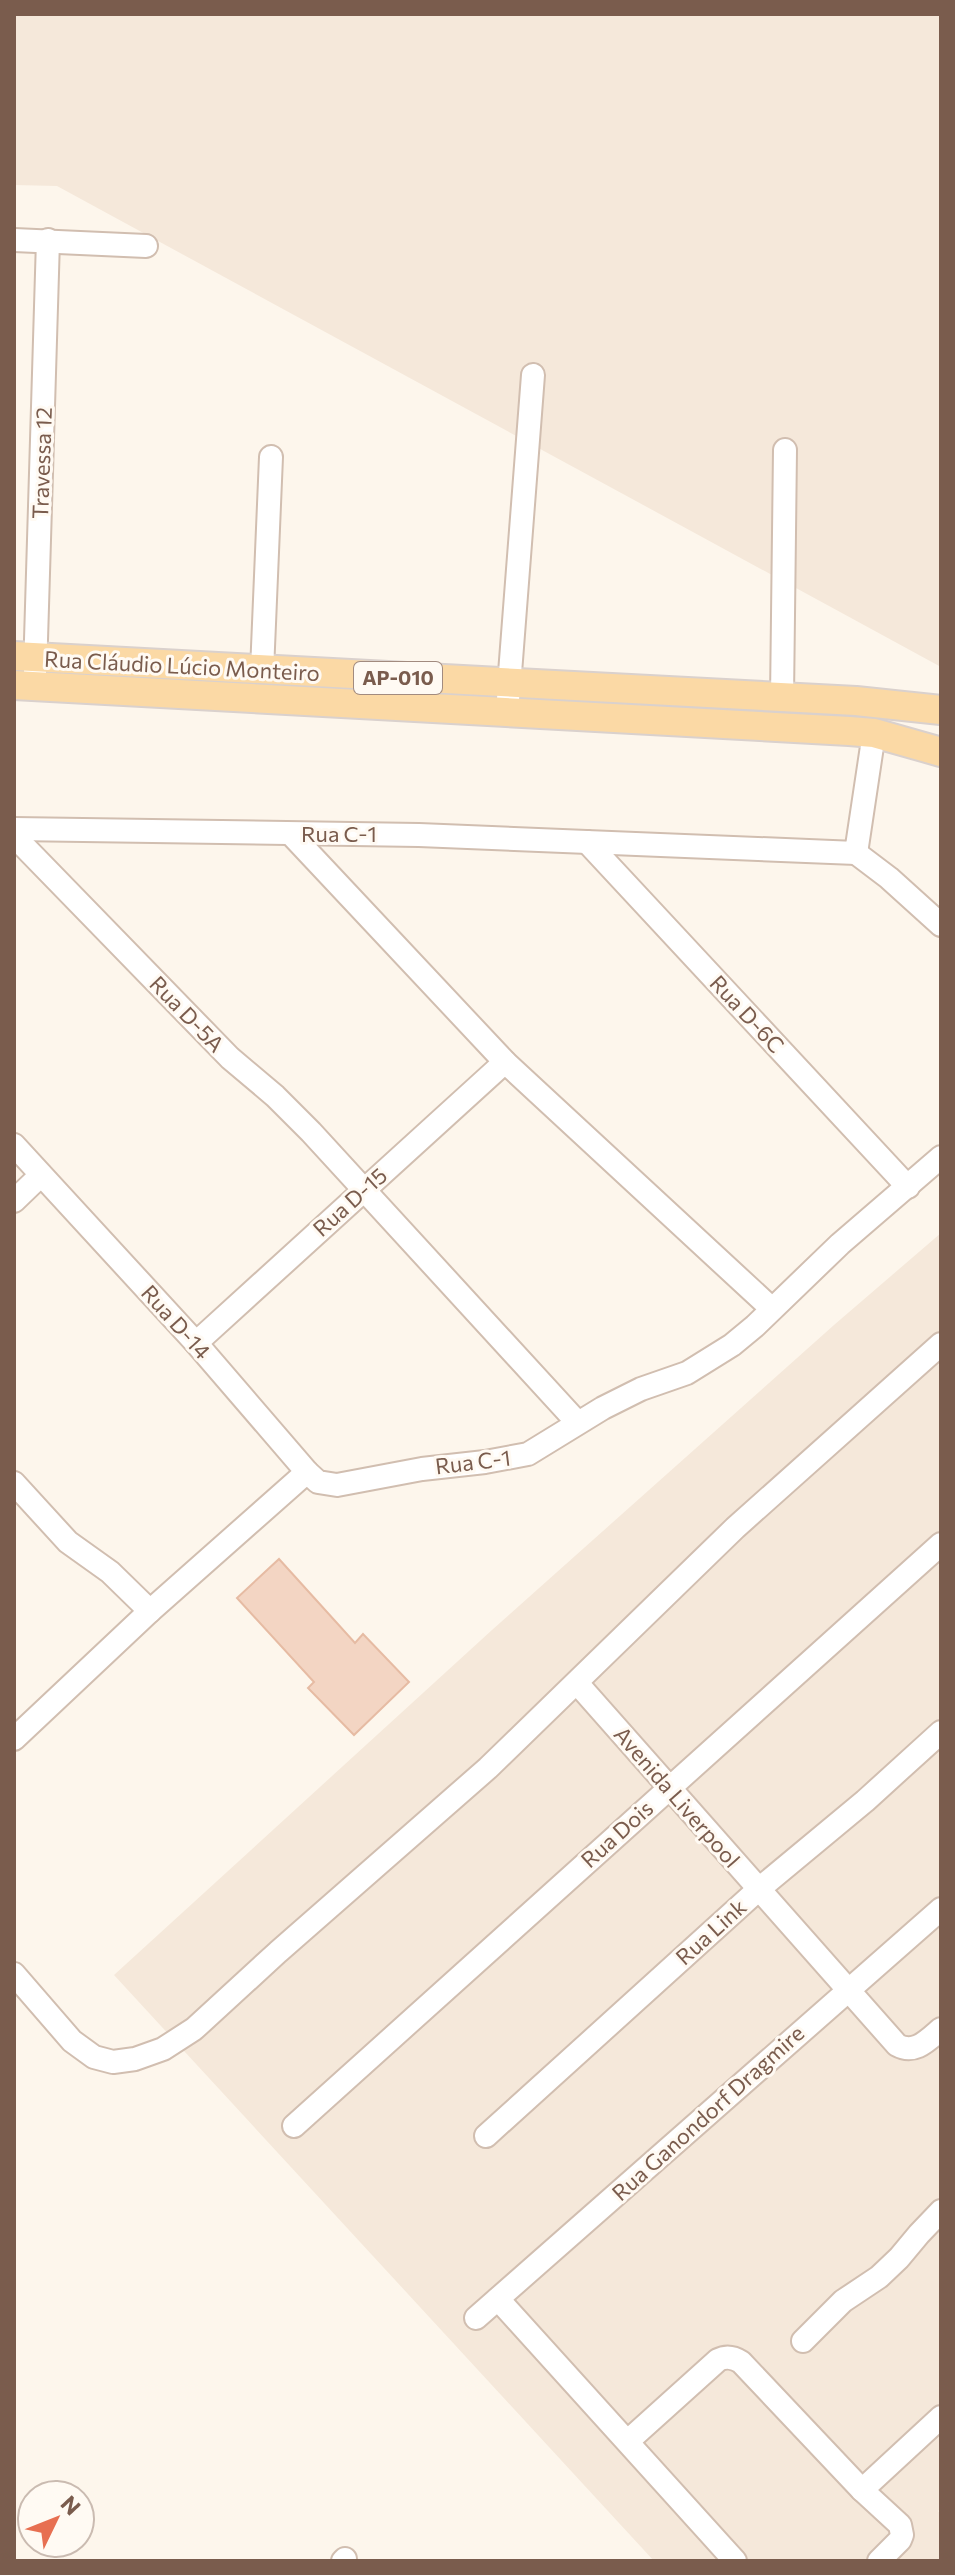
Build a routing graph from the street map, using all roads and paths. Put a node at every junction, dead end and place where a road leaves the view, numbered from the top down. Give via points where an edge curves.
1 (14, 240) edge
2 (48, 240) junction
3 (146, 246) dead end
4 (533, 375) dead end
5 (785, 450) dead end
6 (271, 457) dead end
7 (25, 657) edge
8 (262, 671) junction
9 (509, 684) junction
10 (24, 685) edge
11 (782, 698) junction
12 (879, 703) junction
13 (941, 710) edge
14 (507, 712) junction
15 (874, 733) junction
16 (941, 752) edge
17 (14, 829) edge
18 (291, 834) junction
19 (14, 836) edge
20 (587, 842) junction
21 (856, 853) junction
22 (941, 925) edge
23 (505, 1062) junction
24 (14, 1145) edge
25 (941, 1157) edge
26 (41, 1175) junction
27 (908, 1187) junction
28 (364, 1189) junction
29 (14, 1201) edge
30 (772, 1309) junction
31 (196, 1343) junction
32 (941, 1344) edge
33 (577, 1422) junction
34 (307, 1472) junction
35 (14, 1483) edge
36 (941, 1544) edge
37 (150, 1611) junction
38 (577, 1683) junction
39 (941, 1732) edge
40 (14, 1739) edge
41 (669, 1787) junction
42 (759, 1889) junction
43 (941, 1909) edge
44 (14, 1974) edge
45 (846, 1990) junction
46 (941, 2029) edge
47 (294, 2126) dead end
48 (486, 2136) dead end
49 (941, 2211) edge
50 (498, 2299) junction
51 (476, 2318) dead end
52 (803, 2341) dead end
53 (941, 2417) edge
54 (628, 2441) junction
55 (862, 2490) junction
56 (735, 2561) edge
57 (879, 2561) edge

1 - 2 street
2 - 3 street
2 - 7 street, Travessa 12
4 - 9 street
5 - 11 street
6 - 8 street
7 - 8 main road, Rua Cláudio Lúcio Monteiro / AP-010
7 - 10 street, Travessa 12
8 - 9 main road, Rua Cláudio Lúcio Monteiro / AP-010
9 - 11 main road, Rua Cláudio Lúcio Monteiro / AP-010
9 - 14 street
10 - 14 main road, Rua Cláudio Lúcio Monteiro / AP-010
11 - 12 main road, AP-010
12 - 13 main road, AP-010
12 - 15 main road
14 - 15 main road, Rua Cláudio Lúcio Monteiro / AP-010
15 - 16 main road, AP-010
15 - 21 street
17 - 18 street, Rua C-1
18 - 20 street, Rua C-1
18 - 23 street
19 - 28 street, Rua D-5A
20 - 21 street, Rua C-1
20 - 27 street, Rua D-6C
21 - 22 street
23 - 28 street, Rua D-15
23 - 30 street
24 - 26 street, Rua D-14
25 - 27 street, Rua C-1
26 - 29 street
26 - 31 street, Rua D-14
27 - 30 street, Rua C-1
28 - 31 street, Rua D-15
28 - 33 street, Rua D-5A
30 - 33 street, Rua C-1 via 698,1367
31 - 34 street, Rua D-14
32 - 38 street via 735,1528
33 - 34 street, Rua C-1 via 535,1451 507,1459 332,1486
34 - 37 street
35 - 37 street via 68,1542 110,1572
36 - 41 street, Rua Dois
37 - 40 street
38 - 41 street, Avenida Liverpool
38 - 44 street via 194,2029 163,2049 113,2062 94,2057 72,2041
39 - 42 street, Rua Link
41 - 42 street, Avenida Liverpool
41 - 47 street, Rua Dois
42 - 45 street, Avenida Liverpool
42 - 48 street, Rua Link
43 - 45 street, Rua Ganondorf Dragmire
45 - 46 street, Avenida Liverpool via 897,2045 922,2045
45 - 50 street, Rua Ganondorf Dragmire
49 - 52 street via 879,2277 843,2301
50 - 51 street, Rua Ganondorf Dragmire
50 - 54 street
53 - 55 street
54 - 55 street via 718,2360 734,2358
54 - 56 street
55 - 57 street via 902,2531

